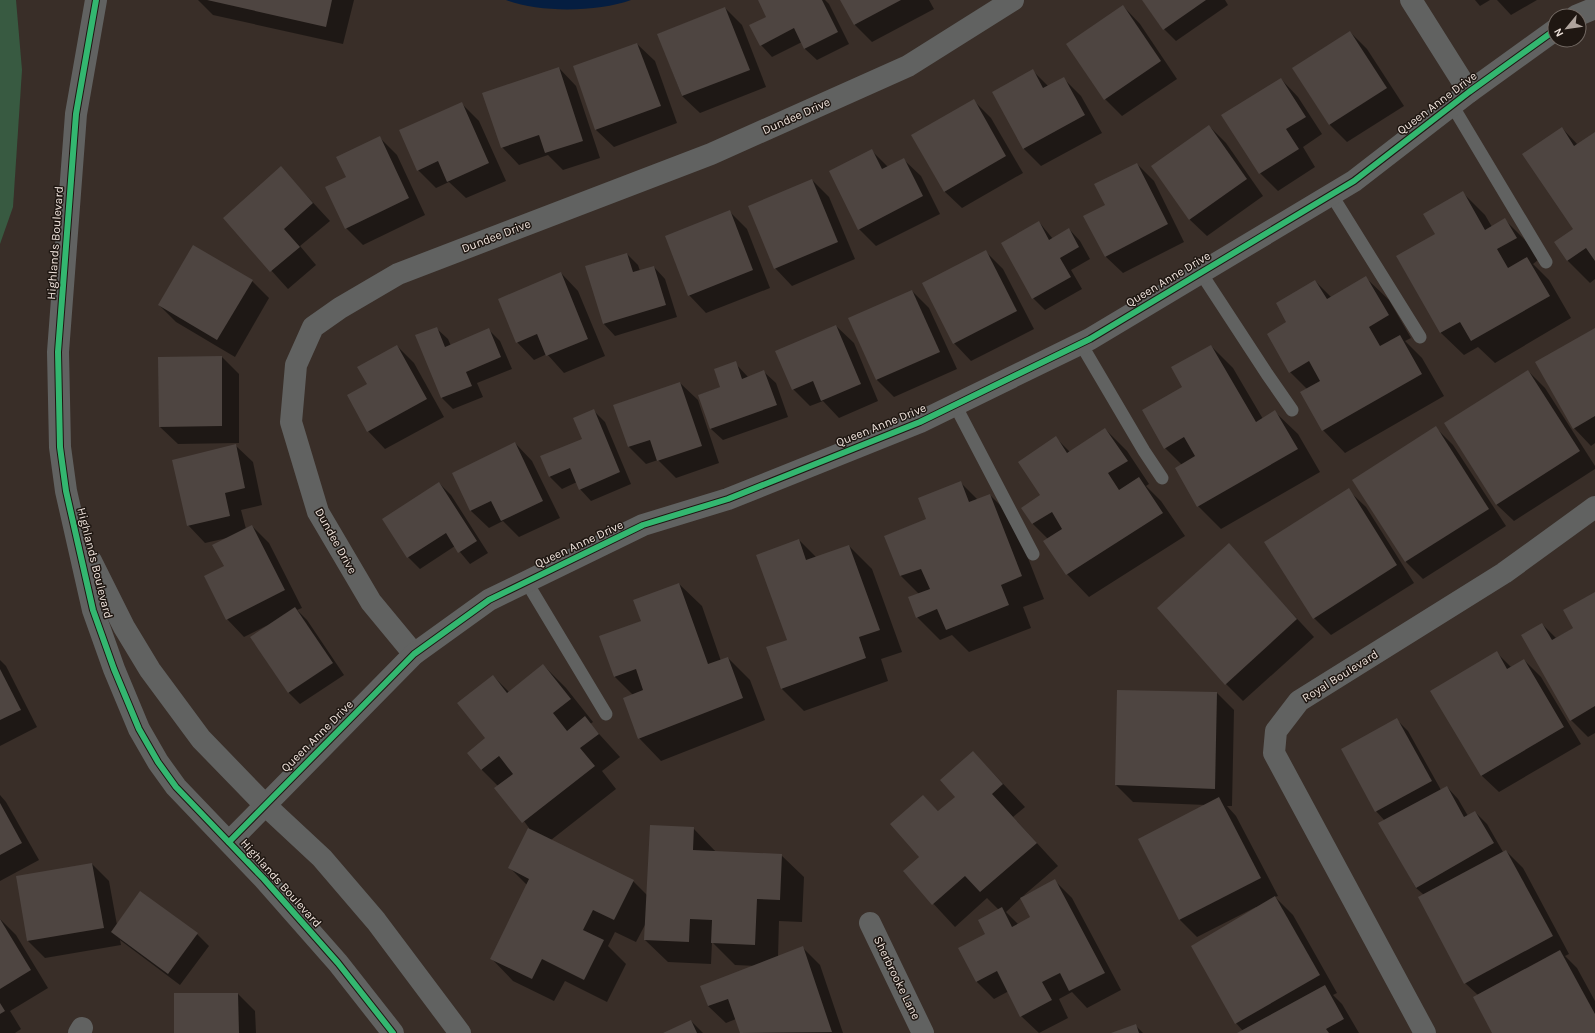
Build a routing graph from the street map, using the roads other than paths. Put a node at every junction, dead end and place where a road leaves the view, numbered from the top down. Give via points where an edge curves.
1 (96, 0) edge
2 (1013, 0) edge
3 (1411, 0) edge
4 (1547, 36) edge
5 (1469, 92) junction
6 (1452, 105) junction
7 (1331, 194) junction
8 (1546, 262) dead end
9 (1201, 272) junction
10 (1420, 337) dead end
11 (1081, 344) junction
12 (955, 405) junction
13 (1292, 410) dead end
14 (1162, 478) dead end
15 (1595, 507) edge
16 (76, 532) junction
17 (1033, 554) dead end
18 (526, 581) junction
19 (414, 654) junction
20 (606, 714) dead end
21 (264, 804) junction
22 (229, 842) junction
23 (870, 923) dead end
24 (393, 1033) edge
25 (460, 1033) edge
26 (923, 1033) edge
27 (1425, 1033) edge

1 - 16 street, Highlands Boulevard via 76,114 58,352 60,447 66,490
2 - 19 street, Dundee Drive via 908,66 711,154 398,274 313,327 296,365 291,422 318,512 371,602
3 - 5 street
4 - 5 street, Queen Anne Drive
5 - 6 street, Queen Anne Drive
6 - 7 street, Queen Anne Drive via 1354,180
6 - 8 lane
7 - 9 street, Queen Anne Drive
7 - 10 lane
9 - 11 street, Queen Anne Drive
9 - 13 lane
11 - 12 street, Queen Anne Drive
11 - 14 lane
12 - 17 lane
12 - 18 street, Queen Anne Drive via 920,422 728,499 643,525
15 - 27 street, Royal Boulevard via 1504,573 1299,701 1276,731 1274,753
16 - 21 street, Highlands Boulevard via 124,627 150,670 201,739
16 - 22 street, Highlands Boulevard via 94,610 114,669 139,729 176,787
18 - 19 street, Queen Anne Drive via 489,600
18 - 20 lane
19 - 21 street, Queen Anne Drive
21 - 22 street, Queen Anne Drive
21 - 25 street, Highlands Boulevard via 322,858 376,921
22 - 24 street, Highlands Boulevard via 338,963
23 - 26 street, Sherbrooke Lane

